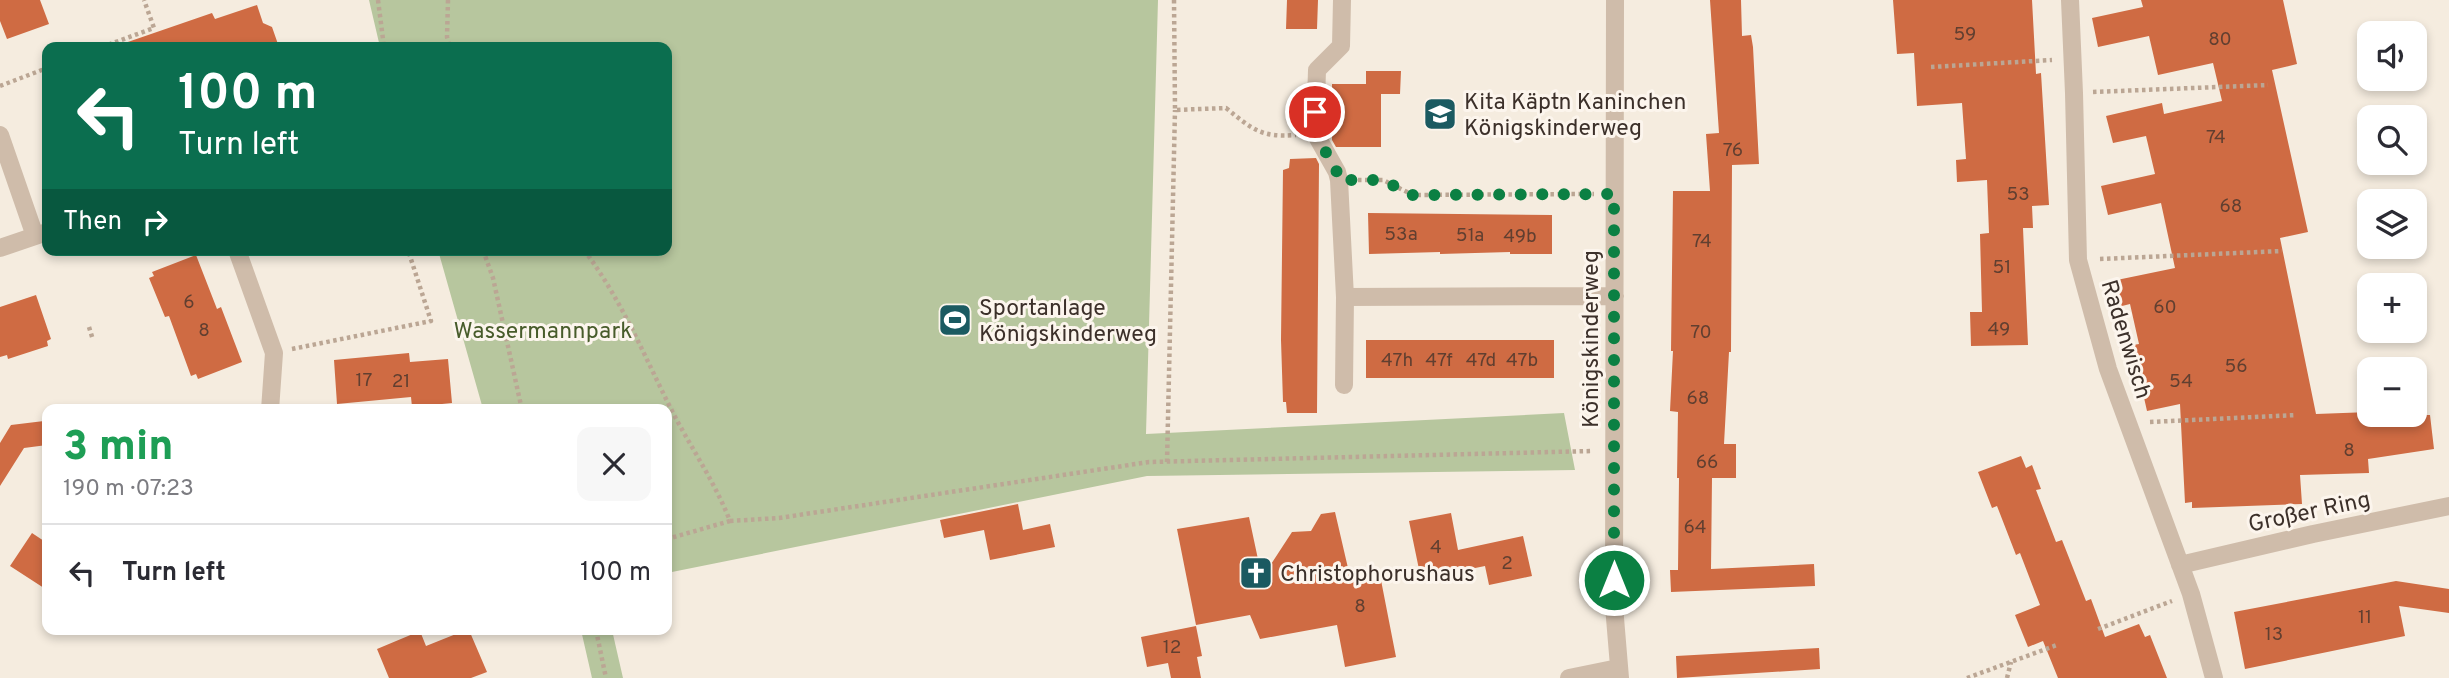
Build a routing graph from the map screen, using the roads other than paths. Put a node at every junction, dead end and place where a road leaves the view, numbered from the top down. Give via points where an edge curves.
1 (1342, 0) edge
2 (1615, 0) edge
3 (2070, 0) edge
4 (0, 135) edge
5 (41, 234) edge
6 (0, 248) edge
7 (239, 256) edge
8 (1615, 296) junction
9 (1345, 297) junction
10 (1344, 385) dead end
11 (270, 404) edge
12 (2449, 506) edge
13 (2180, 565) junction
14 (1619, 673) edge
15 (1569, 678) edge
16 (2214, 678) edge

1 - 9 street via 1341,46 1317,70 1315,133 1339,180
2 - 8 street, Königskinderweg
3 - 13 street, Radenwisch via 2078,260 2108,369
4 - 5 street
5 - 6 street
7 - 11 street via 274,353
8 - 9 street
8 - 14 street, Königskinderweg via 1614,606
9 - 10 street
12 - 13 street, Großer Ring
13 - 16 street, Radenwisch
14 - 15 street

